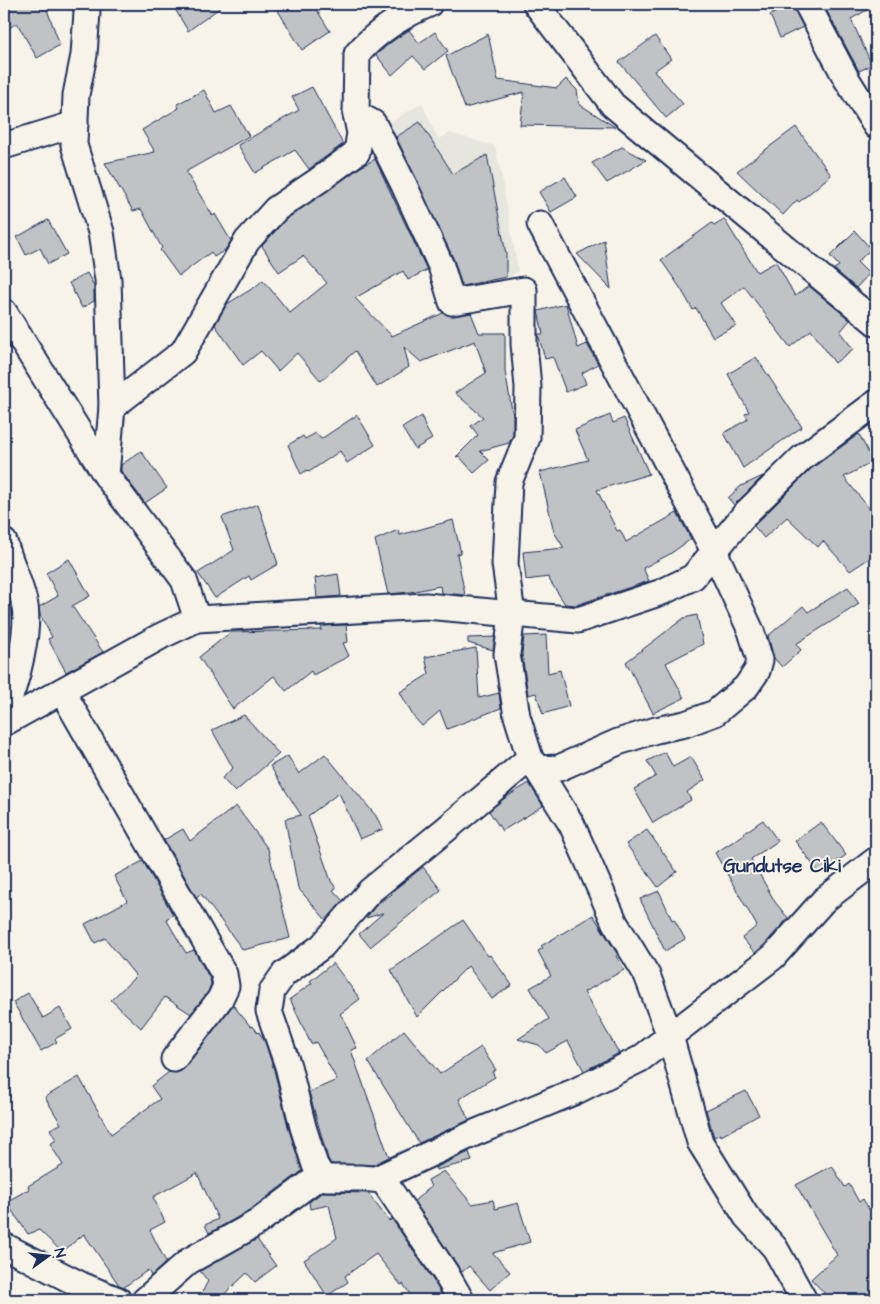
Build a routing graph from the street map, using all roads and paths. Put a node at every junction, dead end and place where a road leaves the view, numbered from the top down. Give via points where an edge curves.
1 (86, 4) edge
2 (429, 4) edge
3 (536, 4) edge
4 (807, 4) edge
5 (356, 114) junction
6 (75, 124) junction
7 (876, 126) edge
8 (4, 146) edge
9 (540, 224) dead end
10 (4, 312) edge
11 (876, 323) edge
12 (876, 403) edge
13 (112, 407) junction
14 (106, 474) junction
15 (4, 542) edge
16 (714, 551) junction
17 (512, 614) junction
18 (197, 619) junction
19 (62, 691) junction
20 (4, 711) edge
21 (4, 723) edge
22 (534, 764) junction
23 (876, 860) edge
24 (670, 1036) junction
25 (174, 1059) dead end
26 (321, 1175) junction
27 (376, 1179) junction
28 (4, 1246) edge
29 (118, 1300) edge
30 (145, 1300) edge
31 (461, 1300) edge
32 (804, 1300) edge

1 - 6 street via 84,55 76,95
2 - 5 street via 408,13 372,38 357,54
3 - 11 street via 613,106
4 - 7 street
5 - 13 street via 360,133 357,152 276,208 247,241 183,352
5 - 17 street via 373,123 441,266 452,302 524,290 527,438 509,482 505,564
6 - 8 street
6 - 13 street via 74,145 101,232 108,280
9 - 16 street
10 - 14 street
12 - 16 street via 803,457 746,513
13 - 14 street
14 - 18 street via 184,580
15 - 20 street via 24,602 26,618 20,658
16 - 17 street via 693,578 662,592 578,620
16 - 22 street via 752,632 760,660 746,687 715,714 618,742 559,768
17 - 18 street via 426,606
17 - 22 street via 507,654 517,716
18 - 19 street
19 - 21 street
19 - 25 street via 224,974 226,986 220,999
22 - 24 street via 572,825 615,923 647,975
22 - 26 street via 370,891 322,946 284,974 272,991 269,1011 294,1085 315,1165
23 - 24 street via 824,900 773,957
24 - 27 street via 640,1059 576,1091 476,1132
24 - 32 street via 700,1142 746,1216 775,1248
26 - 27 street via 326,1178
26 - 30 street via 255,1224 189,1261
27 - 31 street via 382,1180 446,1272
28 - 29 street via 81,1286

